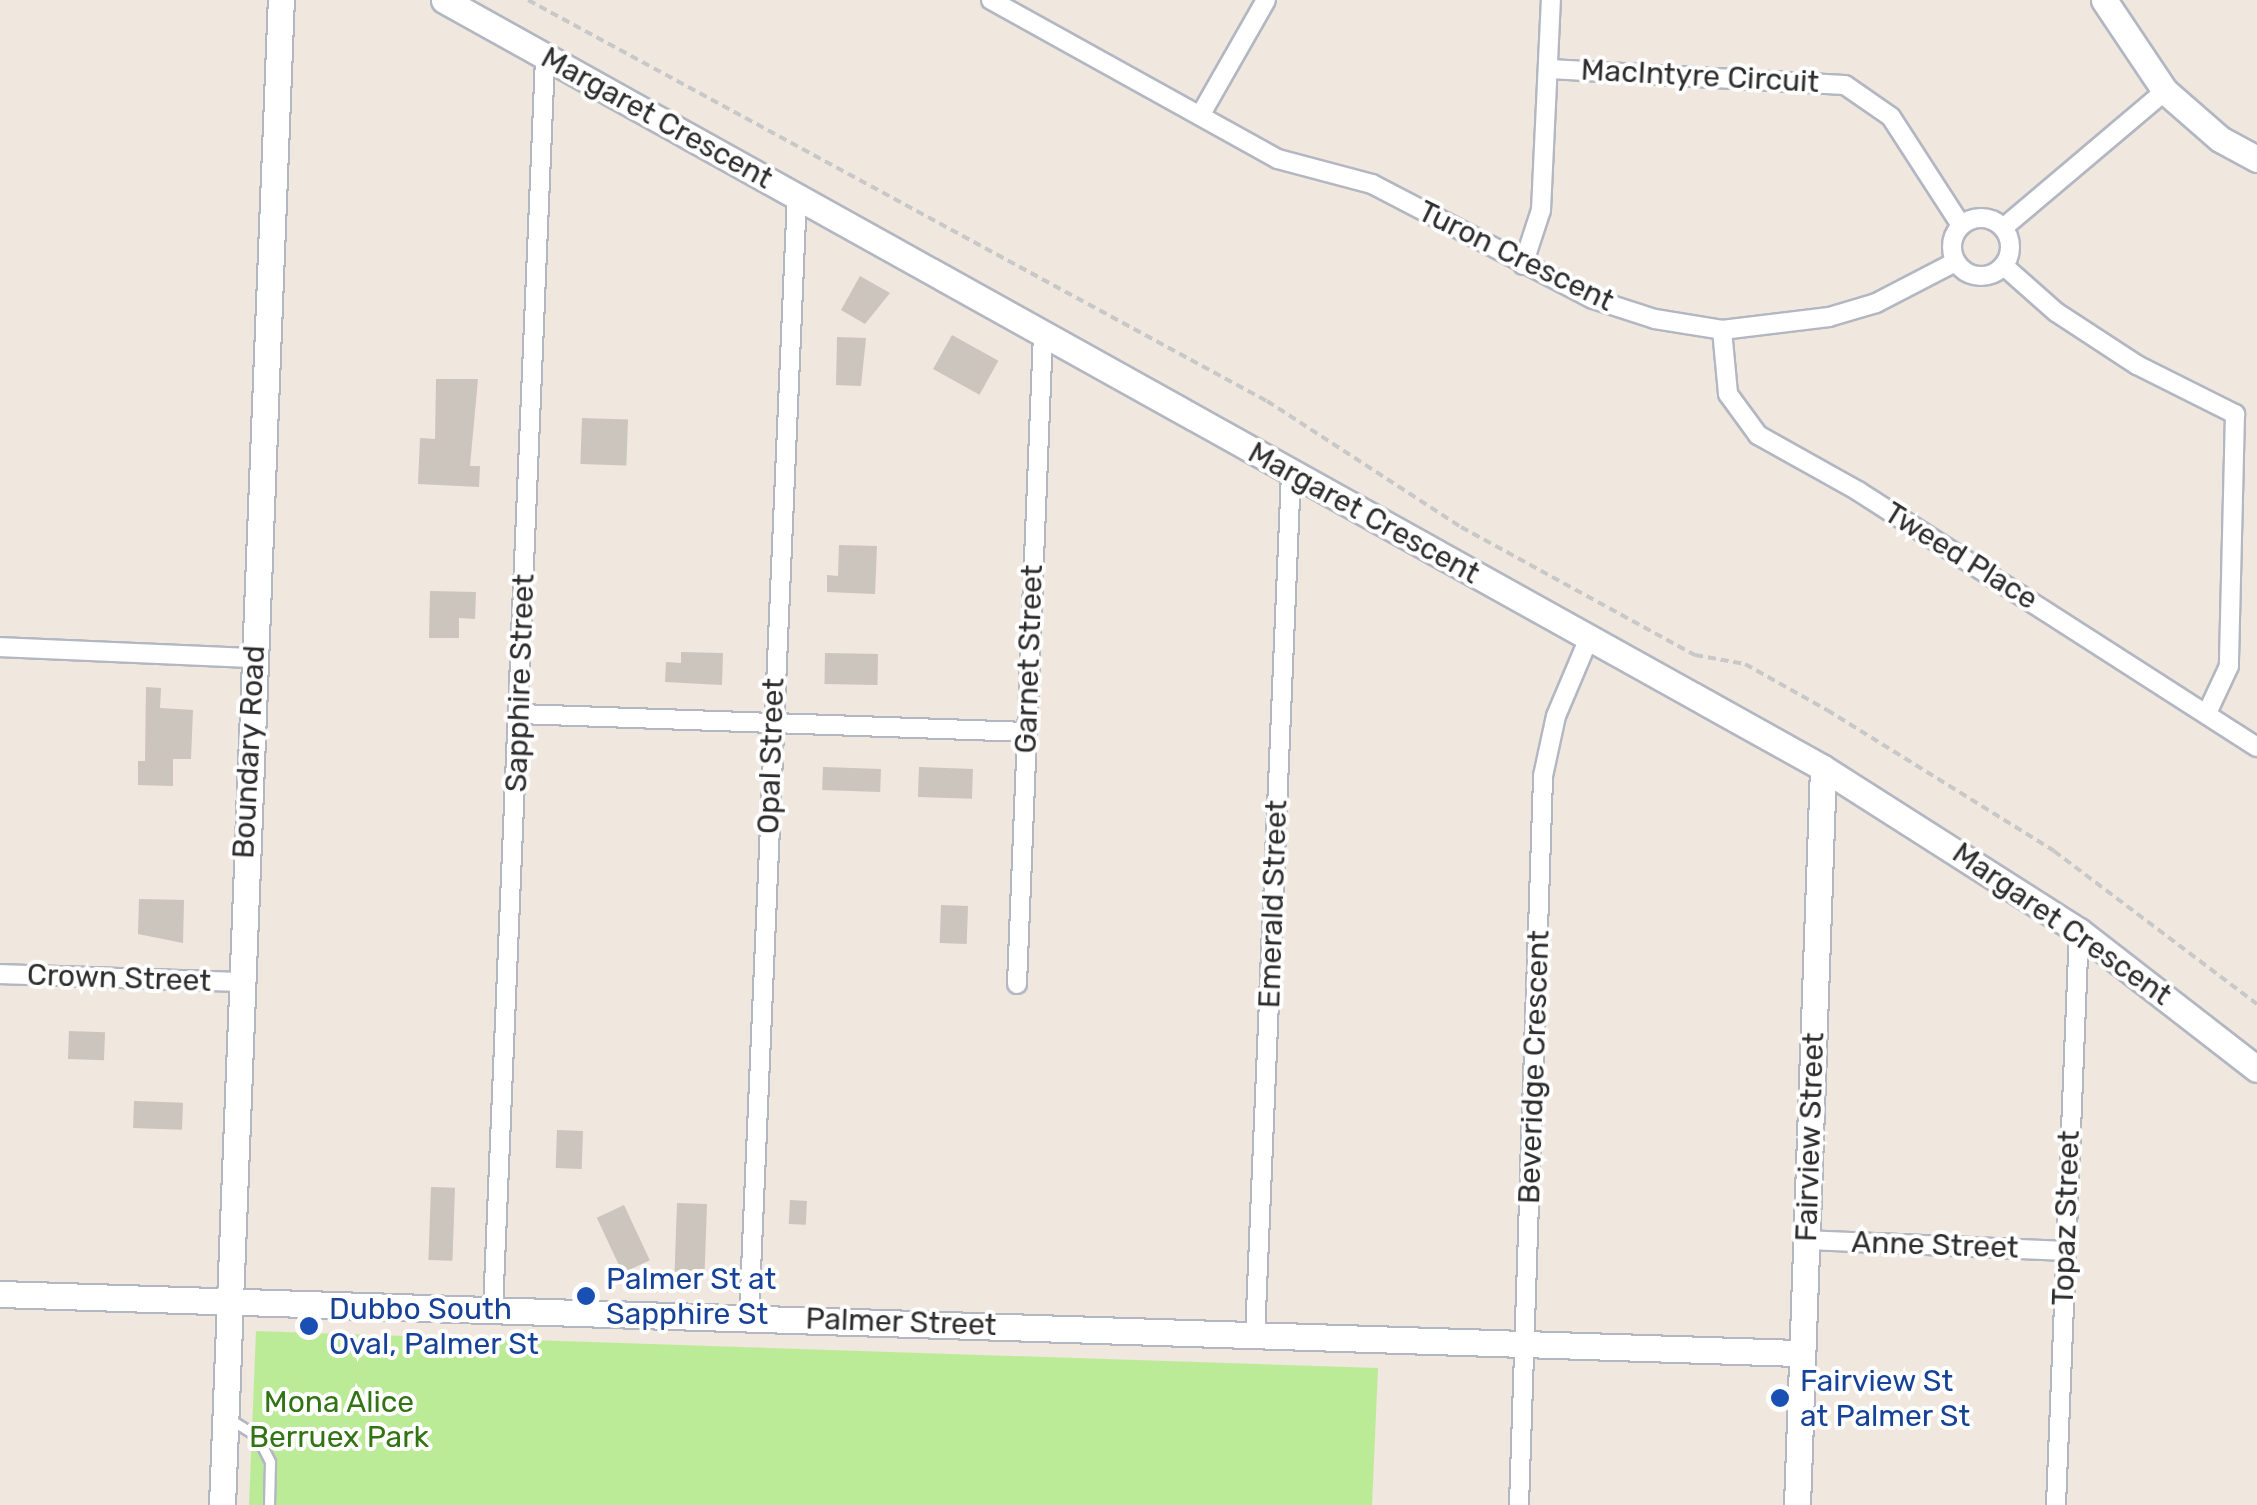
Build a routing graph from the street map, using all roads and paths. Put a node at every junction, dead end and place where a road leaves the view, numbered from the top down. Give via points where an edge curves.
1 (281, 0) edge
2 (444, 0) edge
3 (528, 0) edge
4 (991, 0) edge
5 (1266, 0) edge
6 (1551, 0) edge
7 (2104, 0) edge
8 (545, 56) junction
9 (1548, 68) junction
10 (2161, 87) junction
11 (1201, 114) junction
12 (2257, 158) edge
13 (797, 196) junction
14 (1961, 225) junction
15 (2003, 228) junction
16 (1955, 262) junction
17 (1522, 265) junction
18 (2004, 266) junction
19 (1722, 330) junction
20 (1043, 334) junction
21 (1291, 472) junction
22 (1589, 638) junction
23 (0, 647) edge
24 (253, 658) junction
25 (2208, 710) junction
26 (519, 714) junction
27 (772, 722) junction
28 (1026, 732) junction
29 (2257, 747) edge
30 (1823, 768) junction
31 (2080, 931) junction
32 (0, 974) edge
33 (238, 982) junction
34 (1017, 984) dead end
35 (2257, 1004) edge
36 (2257, 1069) edge
37 (1806, 1240) junction
38 (2064, 1251) junction
39 (0, 1294) edge
40 (229, 1302) junction
41 (493, 1310) junction
42 (749, 1317) junction
43 (1255, 1336) junction
44 (1525, 1344) junction
45 (1801, 1353) junction
46 (225, 1417) junction
47 (222, 1505) edge
48 (269, 1505) edge
49 (1520, 1505) edge
50 (1797, 1505) edge
51 (2056, 1505) edge

1 - 24 street, Boundary Road
2 - 8 street, Margaret Crescent
3 - 35 path via 1267,401 1460,527 1695,655 1745,664 1827,710 2054,852
4 - 11 street, Turon Crescent
5 - 11 street
6 - 9 street
7 - 10 street
8 - 13 street, Margaret Crescent
8 - 26 street, Sapphire Street
9 - 14 street, MacIntyre Circuit via 1845,85 1891,117
9 - 17 street via 1542,210
10 - 12 street via 2220,138
10 - 15 street via 2110,123 2109,132
11 - 17 street, Turon Crescent via 1278,160 1372,184
13 - 20 street, Margaret Crescent
13 - 27 street, Opal Street
14 - 15 street via 1982,218
14 - 16 street via 1952,243
15 - 18 street via 2010,247
16 - 18 street via 1978,277
16 - 19 street, Turon Crescent via 1876,303 1829,317
17 - 19 street, Turon Crescent via 1624,309
18 - 25 street via 2056,312 2137,365 2240,410 2229,666
19 - 25 street, Tweed Place via 1728,394 1758,434
20 - 21 street, Margaret Crescent
20 - 28 street, Garnet Street
21 - 22 street, Margaret Crescent
21 - 43 street, Emerald Street
22 - 30 street, Margaret Crescent
22 - 44 street, Beveridge Crescent via 1556,716 1544,776
23 - 24 street
24 - 33 street, Boundary Road
25 - 29 street, Tweed Place
26 - 27 street
26 - 41 street, Sapphire Street
27 - 28 street
27 - 42 street, Opal Street
28 - 34 street, Garnet Street
30 - 31 street, Margaret Crescent
30 - 37 street, Fairview Street
31 - 36 street, Margaret Crescent
31 - 38 street, Topaz Street
32 - 33 street, Crown Street
33 - 40 street, Boundary Road
37 - 38 street, Anne Street
37 - 45 street, Fairview Street
38 - 51 street, Topaz Street
39 - 40 street, Palmer Street
40 - 41 street, Palmer Street
40 - 46 street, Boundary Road
41 - 42 street, Palmer Street
42 - 43 street, Palmer Street
43 - 44 street, Palmer Street
44 - 45 street, Palmer Street
44 - 49 street, Beveridge Crescent
45 - 50 street, Fairview Street
46 - 47 street, Boundary Road
46 - 48 lane via 257,1436 270,1462

